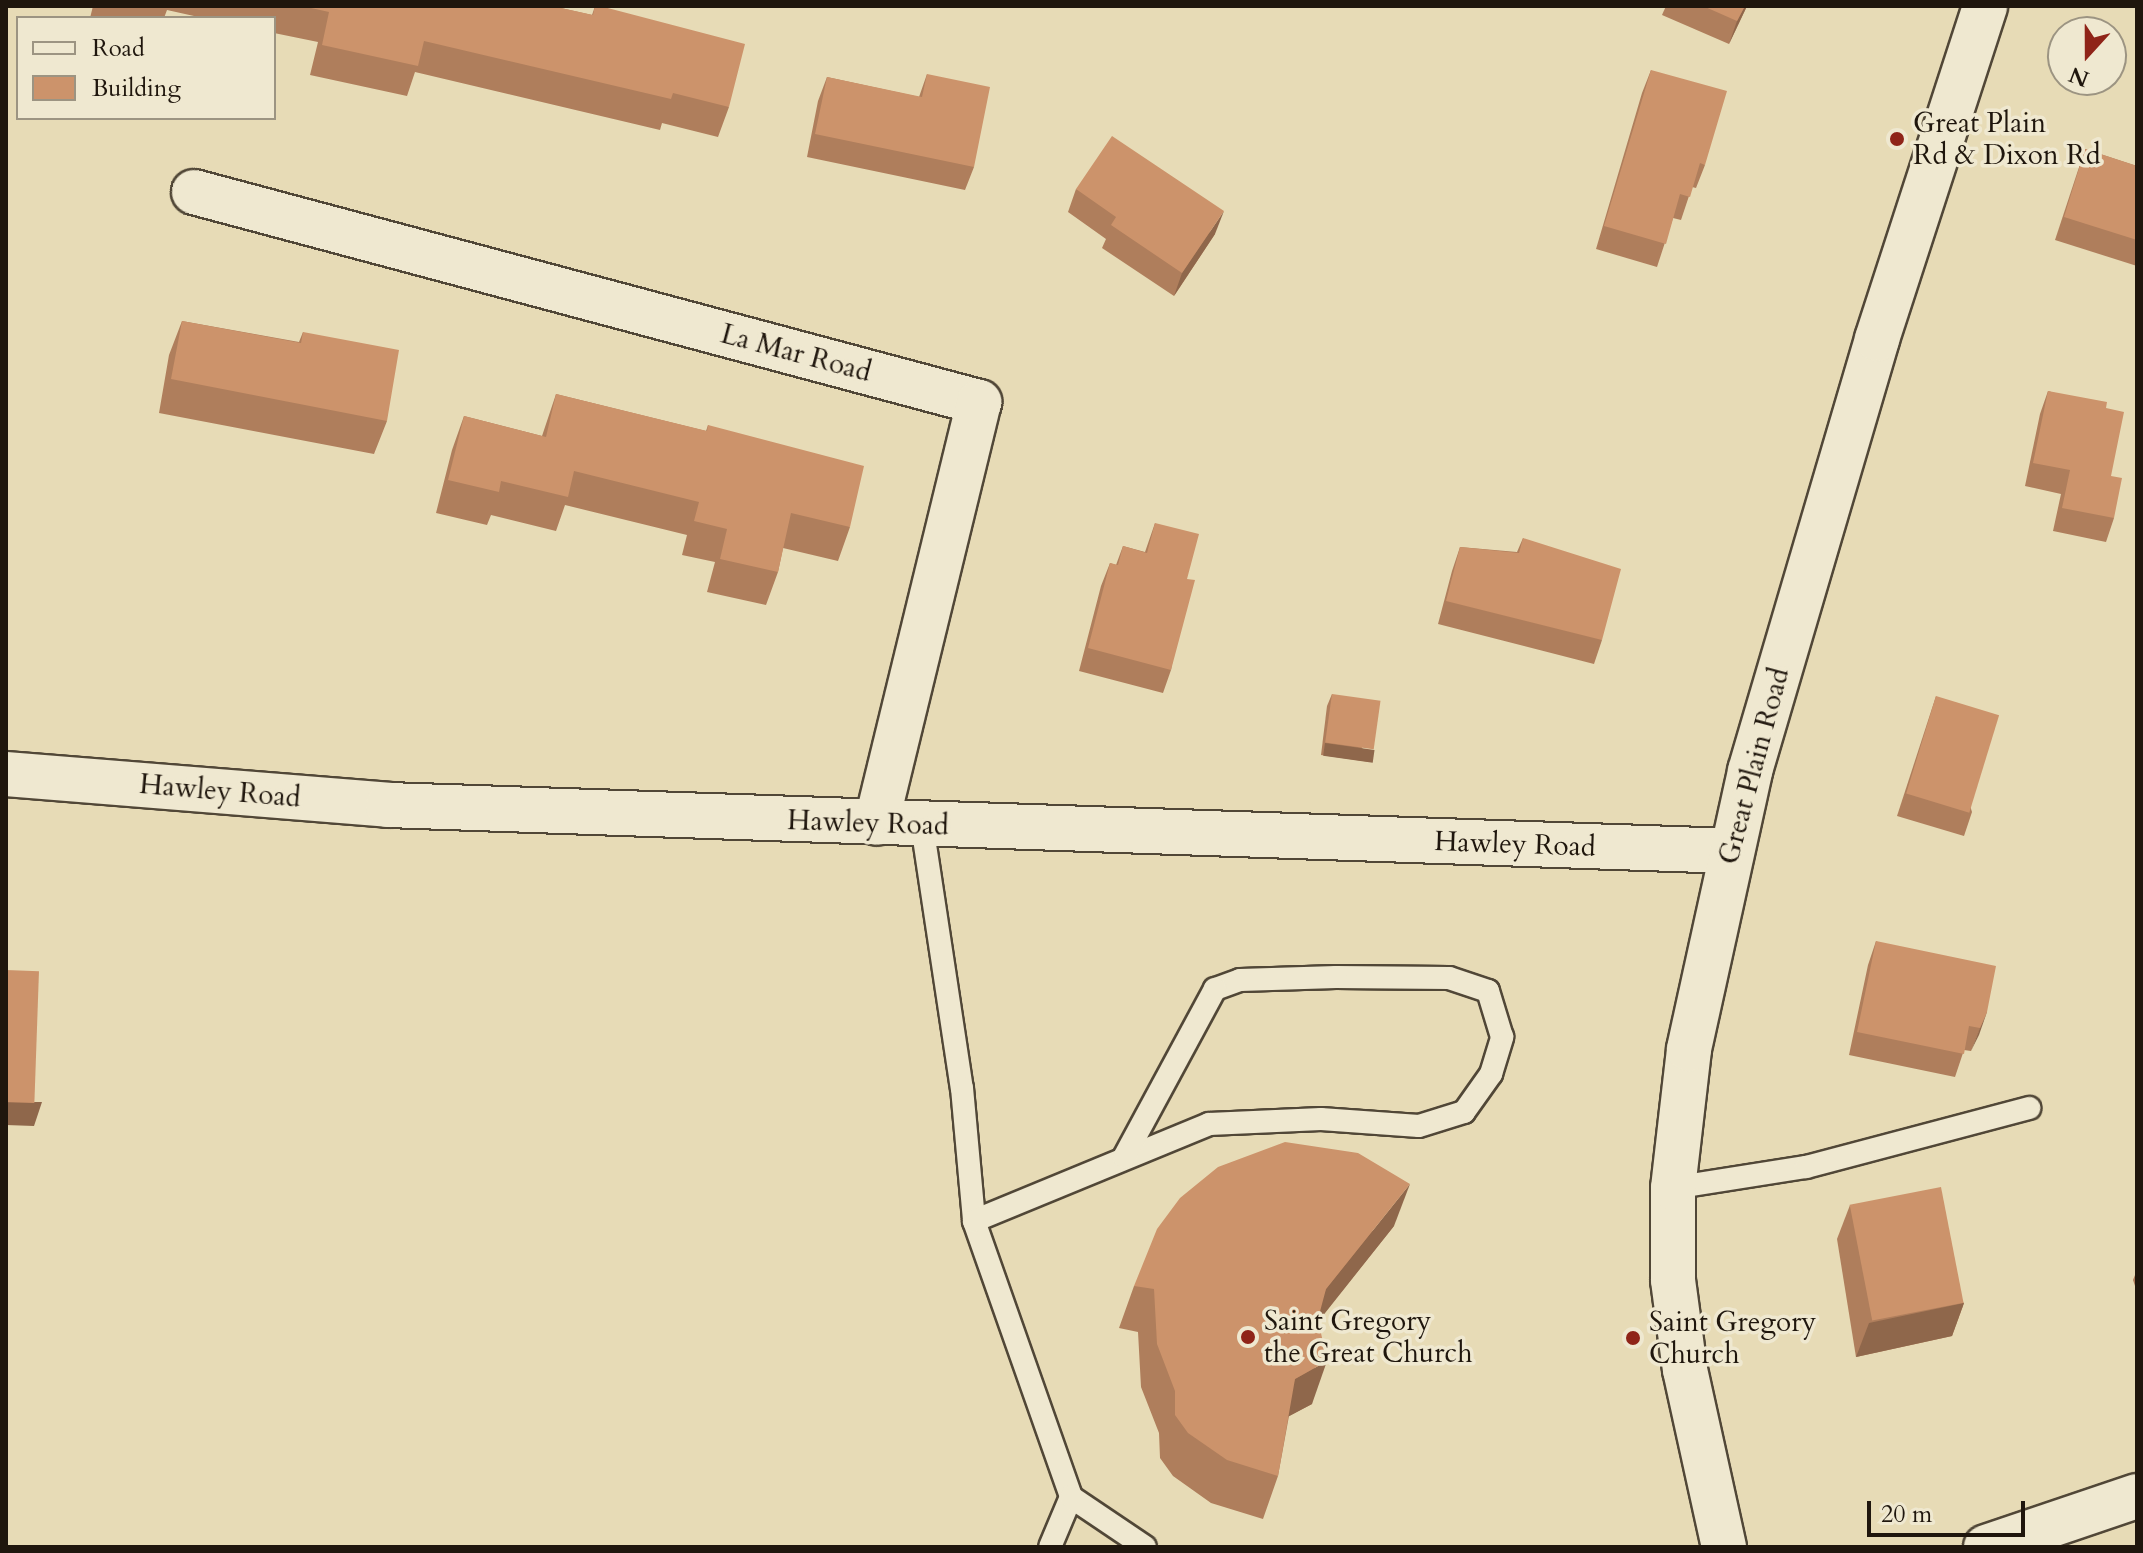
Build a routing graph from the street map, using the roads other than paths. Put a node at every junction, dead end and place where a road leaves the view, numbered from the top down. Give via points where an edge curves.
1 (1985, 6) edge
2 (194, 192) dead end
3 (6, 774) edge
4 (876, 823) junction
5 (922, 825) junction
6 (1730, 851) junction
7 (2029, 1108) dead end
8 (1124, 1157) junction
9 (1673, 1188) junction
10 (974, 1221) junction
11 (2137, 1496) edge
12 (1071, 1497) junction
13 (1050, 1547) edge
14 (1145, 1547) edge
15 (1724, 1547) edge
16 (1986, 1547) edge

1 - 6 street, Great Plain Road via 1877,339
2 - 4 street, La Mar Road via 979,402
3 - 4 street, Hawley Road via 388,805
4 - 5 street, Hawley Road
5 - 6 street, Hawley Road
5 - 10 lane via 962,1088
6 - 9 street, Great Plain Road via 1689,1049
7 - 9 lane via 1806,1167
8 - 8 lane via 1209,1124 1321,1119 1419,1126 1464,1112 1491,1074 1502,1037 1488,991 1449,978 1336,977 1240,980 1215,989
8 - 10 lane
9 - 15 street, Great Plain Road via 1673,1280 1685,1370
10 - 12 lane
11 - 16 street
12 - 13 lane
12 - 14 lane

